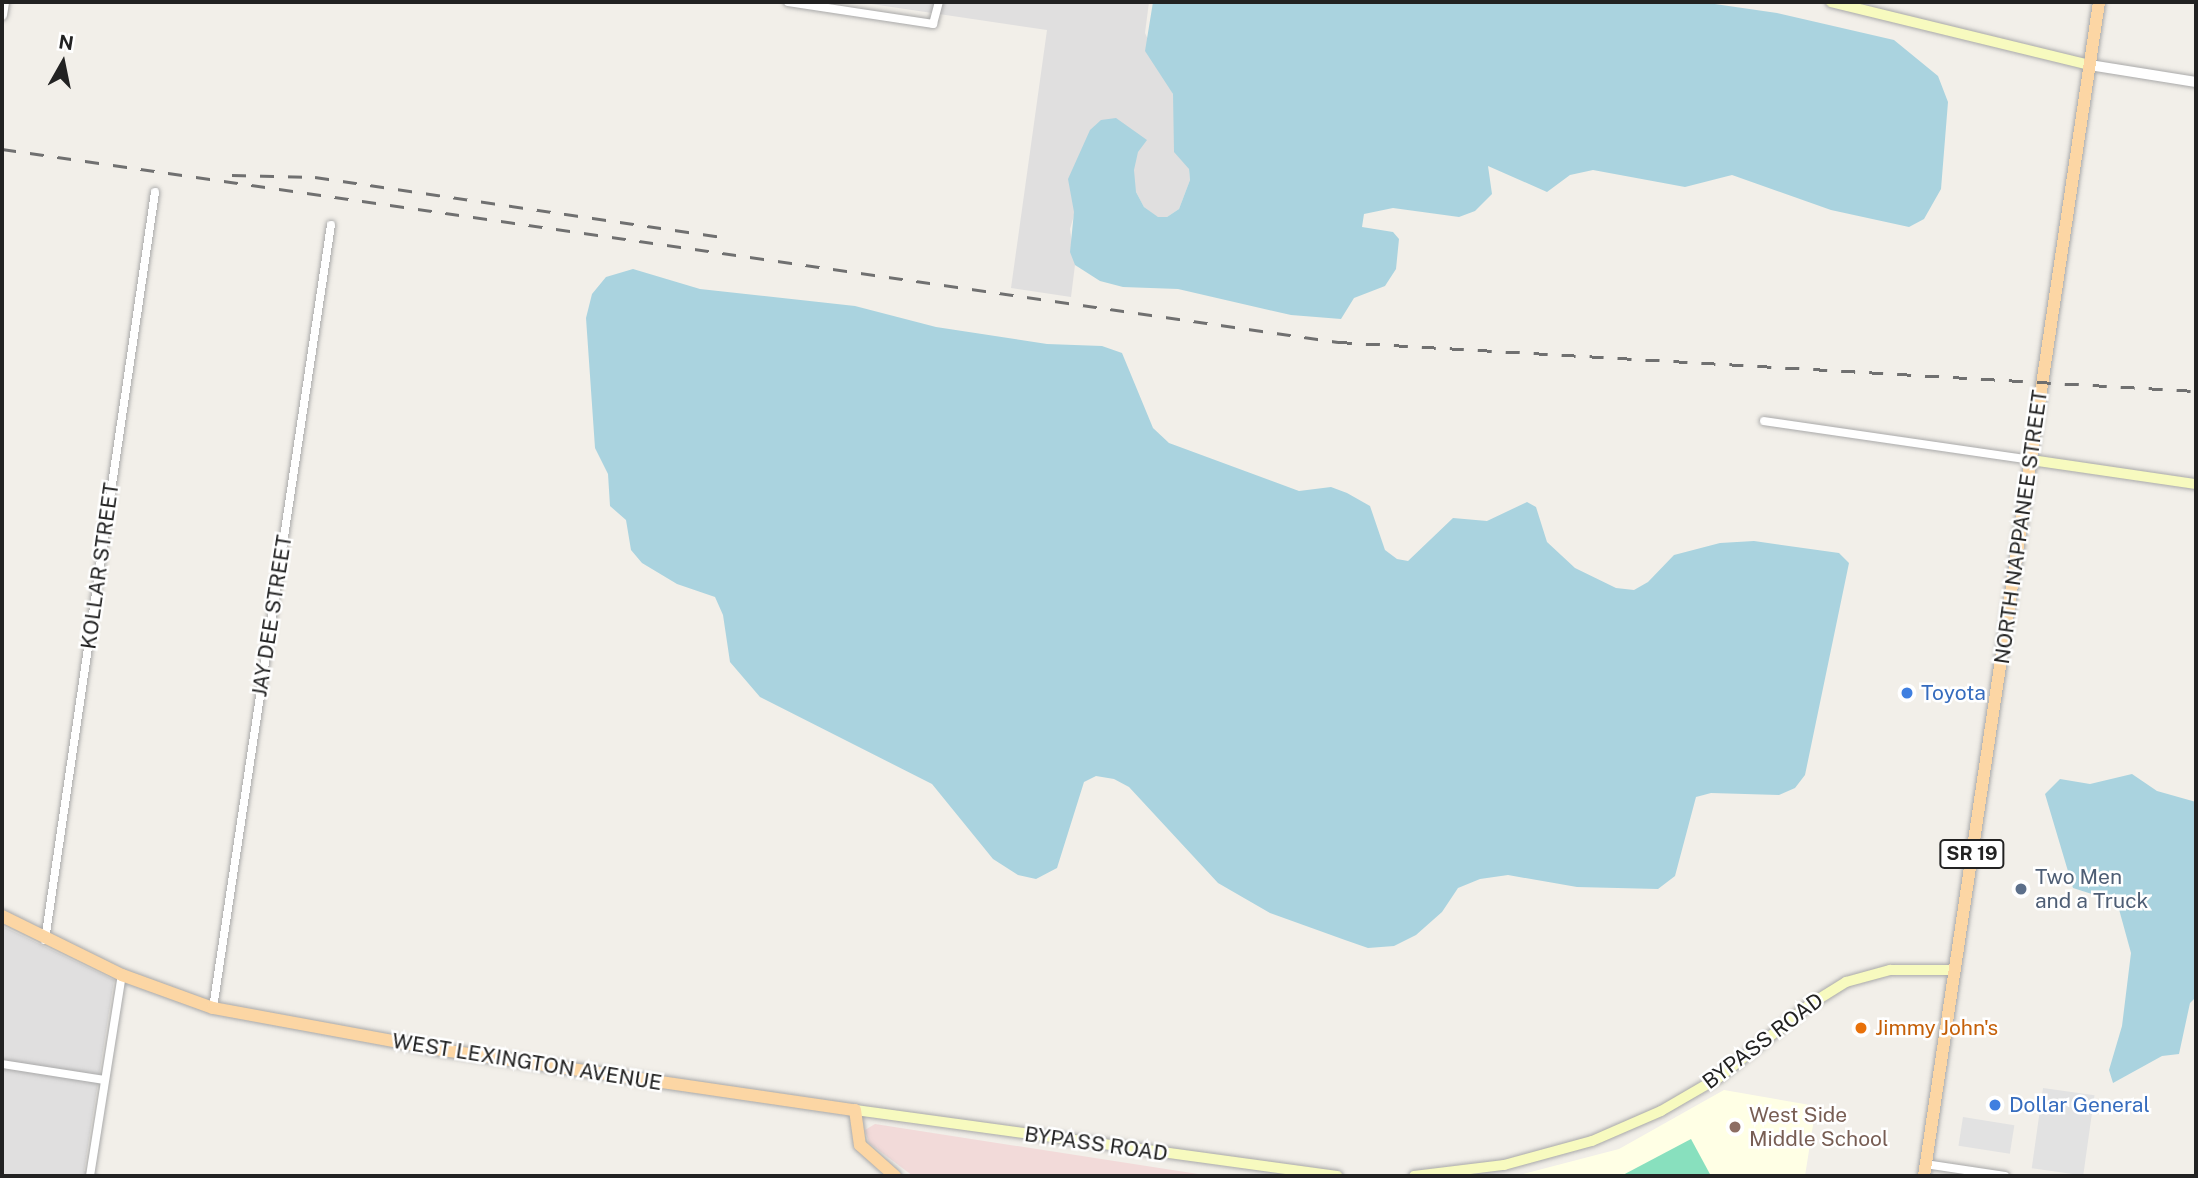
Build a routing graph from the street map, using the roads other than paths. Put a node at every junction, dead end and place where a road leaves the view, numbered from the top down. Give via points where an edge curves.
1 (4, 2) edge
2 (788, 2) edge
3 (939, 2) edge
4 (1831, 2) edge
5 (2099, 2) edge
6 (2, 15) edge
7 (2090, 65) junction
8 (2196, 82) edge
9 (155, 192) dead end
10 (331, 225) dead end
11 (1765, 422) dead end
12 (2031, 460) junction
13 (2196, 484) edge
14 (2, 916) edge
15 (46, 940) junction
16 (1955, 970) junction
17 (122, 975) junction
18 (214, 1008) junction
19 (2, 1064) edge
20 (104, 1080) junction
21 (855, 1110) junction
22 (1924, 1170) edge
23 (90, 1176) edge
24 (895, 1176) edge
25 (1338, 1176) edge
26 (1414, 1176) edge
27 (2005, 1176) edge

1 - 6 street
2 - 3 street via 933,24
4 - 7 main road
5 - 7 main road, NORTH NAPPANEE STREET / SR 19
7 - 8 street
7 - 12 main road, NORTH NAPPANEE STREET / SR 19
9 - 15 street, KOLLAR STREET
10 - 18 street, JAY DEE STREET
11 - 12 street
12 - 13 main road
12 - 16 main road, NORTH NAPPANEE STREET / SR 19
14 - 15 main road, WEST LEXINGTON AVENUE
15 - 17 main road, WEST LEXINGTON AVENUE
16 - 22 main road, NORTH NAPPANEE STREET / SR 19
16 - 26 main road, BYPASS ROAD via 1890,970 1846,982 1809,1005 1718,1078 1661,1111 1592,1140 1504,1165
17 - 18 main road, WEST LEXINGTON AVENUE
17 - 20 street
18 - 21 main road, WEST LEXINGTON AVENUE via 442,1050
19 - 20 street
20 - 23 street
21 - 24 main road via 860,1145
21 - 25 main road, BYPASS ROAD
22 - 27 street

